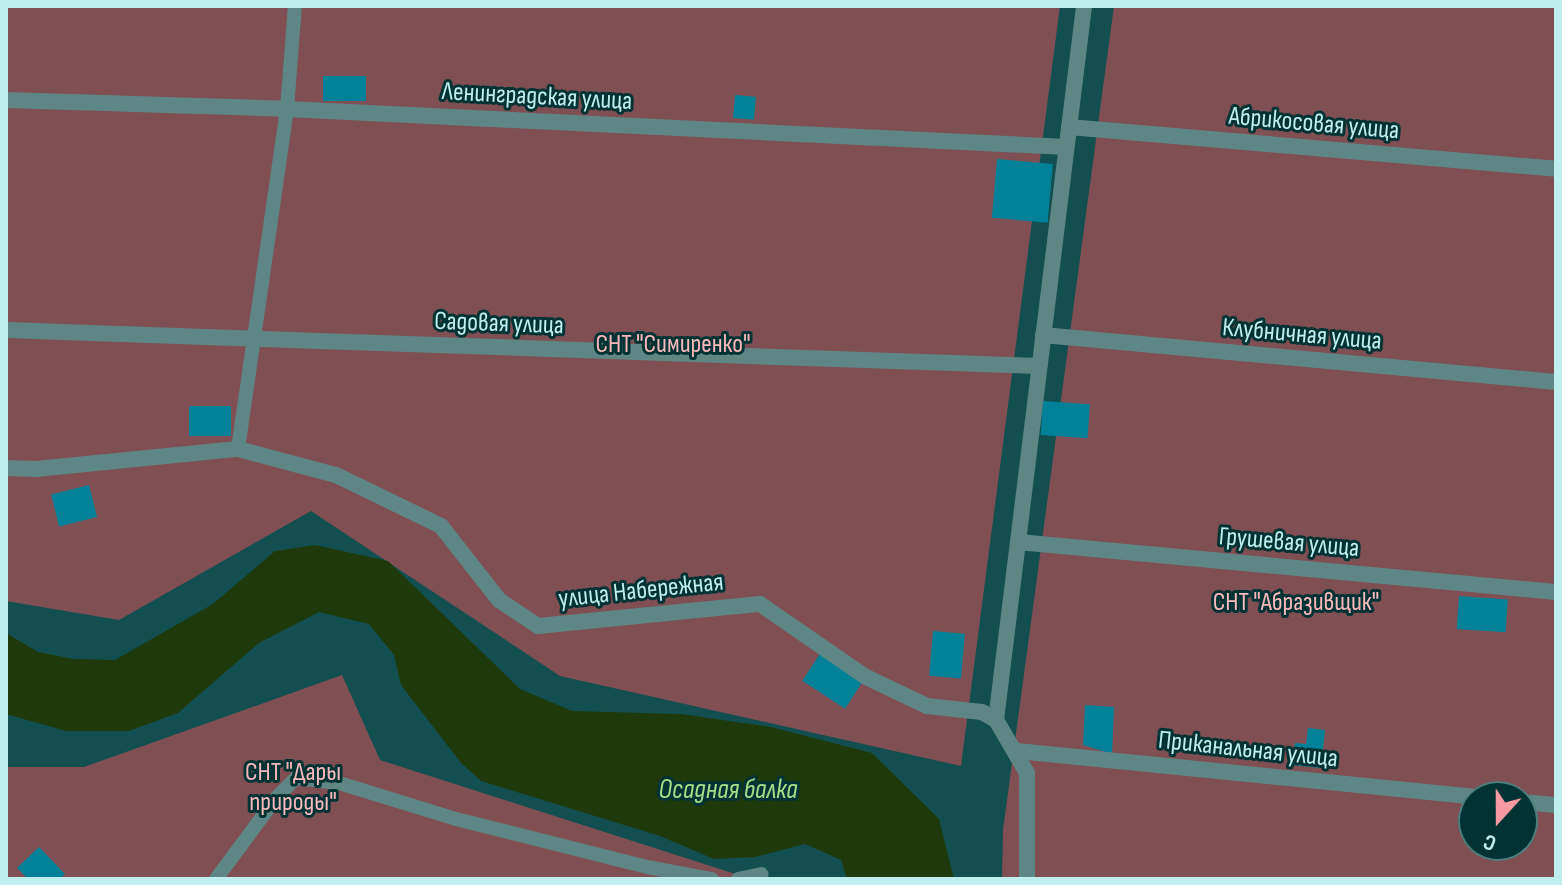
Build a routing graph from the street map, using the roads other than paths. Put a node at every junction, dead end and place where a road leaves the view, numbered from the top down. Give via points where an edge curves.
1 (295, 6) edge
2 (1084, 6) edge
3 (6, 100) edge
4 (287, 109) junction
5 (1069, 127) junction
6 (1066, 147) junction
7 (1556, 169) edge
8 (6, 330) edge
9 (1043, 335) junction
10 (253, 340) junction
11 (1039, 366) junction
12 (1556, 382) edge
13 (238, 449) junction
14 (6, 468) edge
15 (1018, 542) junction
16 (1556, 592) edge
17 (996, 720) junction
18 (1017, 751) junction
19 (1458, 795) edge
20 (761, 874) dead end
21 (216, 879) edge
22 (712, 879) edge
23 (738, 879) edge
24 (1027, 879) edge

1 - 4 lane
2 - 5 street
3 - 4 street, Ленинградская улица
4 - 6 street, Ленинградская улица
4 - 10 lane
5 - 6 street
5 - 7 street, Абрикосовая улица
6 - 9 street
8 - 10 street, Садовая улица
9 - 11 street
9 - 12 street, Клубничная улица
10 - 11 street, Садовая улица
10 - 13 lane
11 - 15 street
13 - 14 street, улица Набережная
13 - 17 street, улица Набережная via 336,475 441,526 499,600 538,626 760,604 866,677 927,706 982,712
15 - 16 street, Грушевая улица
15 - 17 street
17 - 18 street
18 - 19 street, Приканальная улица
18 - 24 street via 1027,773
20 - 23 lane
21 - 22 lane via 296,778 339,783 456,819

